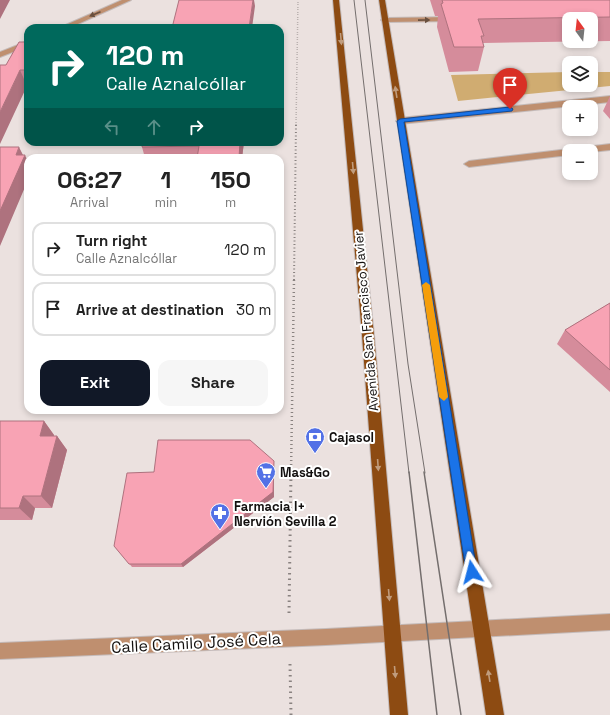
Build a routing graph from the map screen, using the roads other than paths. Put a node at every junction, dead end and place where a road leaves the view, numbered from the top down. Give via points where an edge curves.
1 (128, 0) edge
2 (336, 0) edge
3 (382, 0) edge
4 (462, 19) edge
5 (385, 20) junction
6 (72, 24) edge
7 (24, 45) edge
8 (0, 55) edge
9 (610, 98) edge
10 (400, 121) junction
11 (610, 147) edge
12 (598, 148) edge
13 (562, 153) edge
14 (469, 164) dead end
15 (610, 622) edge
16 (481, 628) junction
17 (392, 633) junction
18 (0, 652) edge
19 (399, 715) edge
20 (495, 715) edge

1 -> 6 street
2 -> 17 main road, Avenida San Francisco Javier via 368,335
3 - 5 main road
5 -> 4 street
10 -> 5 main road
7 - 8 street
9 - 10 street
10 - 16 main road
11 - 12 street
13 - 14 street
15 - 16 street, Calle Camilo José Cela
16 - 17 street, Calle Camilo José Cela
20 -> 16 main road
17 - 18 street, Calle Camilo José Cela
17 -> 19 main road, Avenida San Francisco Javier

